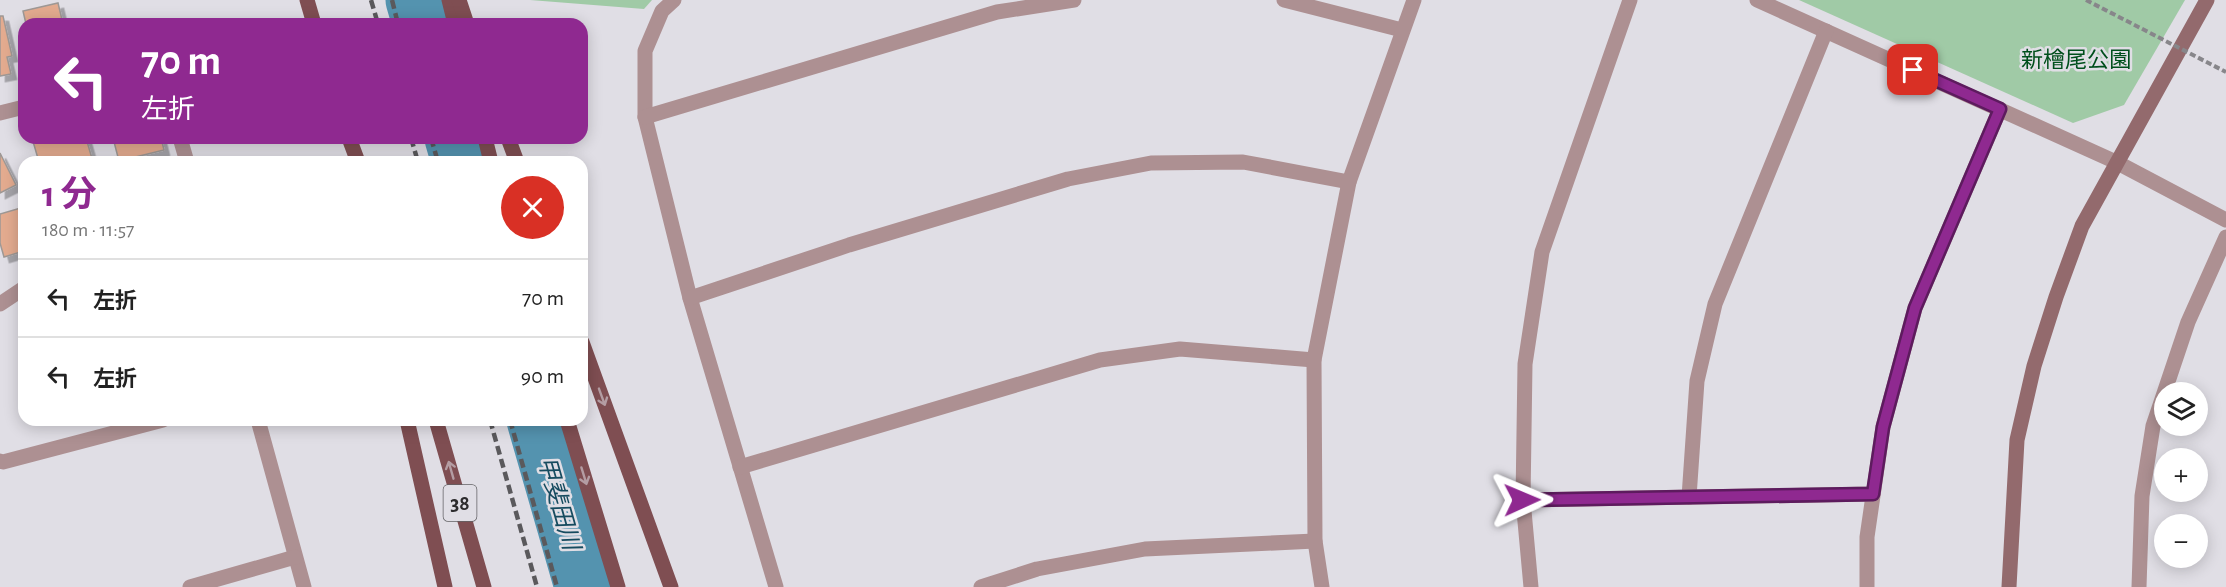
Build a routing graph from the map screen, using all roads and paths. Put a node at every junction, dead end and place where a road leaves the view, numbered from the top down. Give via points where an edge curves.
1 (307, 0) edge
2 (449, 0) edge
3 (459, 0) edge
4 (674, 0) edge
5 (1074, 0) edge
6 (1284, 0) edge
7 (1414, 0) edge
8 (1630, 0) edge
9 (1757, 0) edge
10 (2086, 0) edge
11 (2207, 0) edge
12 (312, 18) edge
13 (454, 18) edge
14 (466, 18) edge
15 (1402, 30) junction
16 (1826, 31) junction
17 (2226, 72) edge
18 (18, 108) edge
19 (2000, 109) junction
20 (0, 113) edge
21 (645, 117) junction
22 (2116, 162) junction
23 (1349, 182) junction
24 (2226, 220) edge
25 (2226, 237) edge
26 (18, 292) edge
27 (690, 298) junction
28 (0, 304) edge
29 (588, 359) edge
30 (1314, 360) junction
31 (140, 426) edge
32 (260, 426) edge
33 (408, 426) edge
34 (438, 426) edge
35 (569, 426) edge
36 (0, 462) edge
37 (740, 467) junction
38 (1873, 494) junction
39 (1689, 497) junction
40 (1522, 500) junction
41 (1315, 541) junction
42 (295, 557) junction
43 (190, 587) edge
44 (304, 587) edge
45 (445, 587) edge
46 (484, 587) edge
47 (618, 587) edge
48 (671, 587) edge
49 (776, 587) edge
50 (981, 587) edge
51 (1322, 587) edge
52 (1531, 587) edge
53 (1868, 587) edge
54 (2009, 587) edge
55 (2139, 587) edge

1 - 12 main road
2 - 13 main road
3 - 14 main road
4 - 21 street via 662,10 645,51
5 - 21 street via 997,12
6 - 15 street
7 - 15 street
8 - 40 street via 1542,252 1525,364
9 - 16 street
10 - 17 path, bridge
11 - 22 street
15 - 23 street
16 - 19 street
16 - 39 street via 1715,304 1697,381
18 - 20 street
19 - 22 street
19 - 38 street via 1915,308 1883,427
21 - 27 street
22 - 24 street
22 - 54 street via 2082,226 2034,366 2017,440
23 - 27 street via 1243,162 1151,163 1068,179
23 - 30 street
25 - 55 street via 2188,322 2154,426 2142,496
26 - 28 street
27 - 37 street
29 -> 48 main road
30 - 37 street via 1180,349 1100,360
30 - 41 street
31 - 36 street
32 - 42 street
33 - 45 main road
46 -> 34 main road, 38
35 -> 47 main road
37 - 49 street
38 - 39 street
38 - 53 street via 1867,537
39 - 40 street
40 - 52 street
41 - 50 street via 1145,549 1037,569
41 - 51 street
42 - 43 street
42 - 44 street

